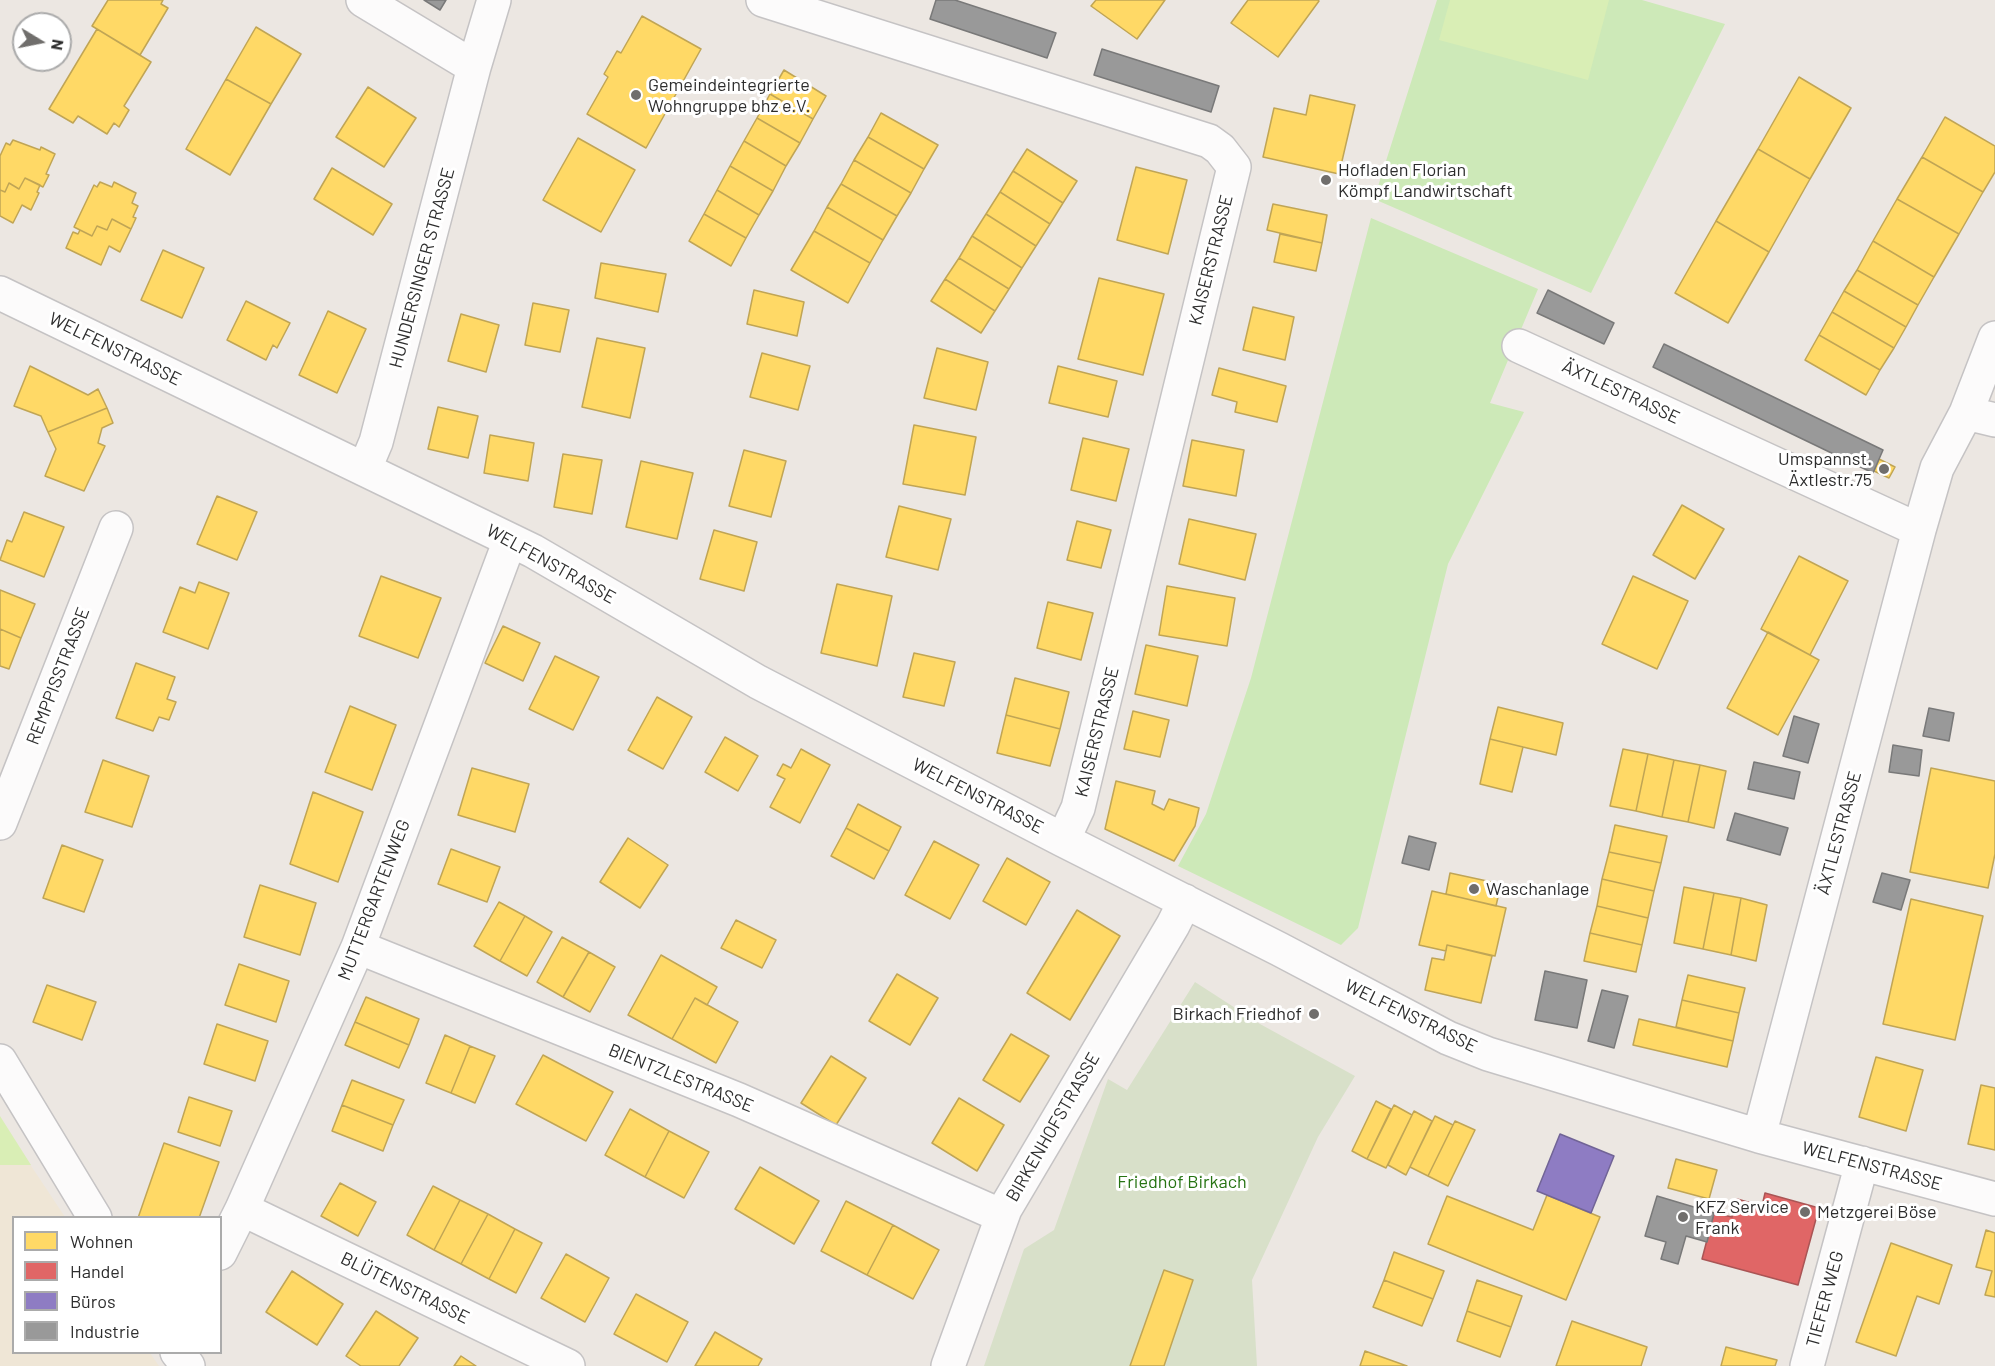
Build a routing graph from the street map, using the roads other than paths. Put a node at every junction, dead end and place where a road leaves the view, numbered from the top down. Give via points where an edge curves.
1 (363, 0) edge
2 (494, 0) edge
3 (763, 0) edge
4 (474, 67) junction
5 (0, 293) edge
6 (1995, 338) edge
7 (1519, 346) dead end
8 (1980, 416) edge
9 (365, 468) junction
10 (116, 528) dead end
11 (1918, 530) junction
12 (510, 540) junction
13 (0, 823) edge
14 (1063, 840) junction
15 (1185, 901) junction
16 (358, 947) junction
17 (0, 1060) edge
18 (1759, 1136) junction
19 (1862, 1163) junction
20 (1995, 1199) edge
21 (242, 1209) junction
22 (94, 1216) edge
23 (1002, 1216) junction
24 (222, 1249) edge
25 (178, 1354) edge
26 (188, 1366) edge
27 (568, 1366) edge
28 (948, 1366) edge
29 (1808, 1366) edge

1 - 4 street
2 - 4 street, HUNDERSINGER STRASSE
3 - 14 street, KAISERSTRASSE via 1209,141 1234,166 1078,808
4 - 9 street, HUNDERSINGER STRASSE via 376,442
5 - 9 street, WELFENSTRASSE
6 - 8 street, ÄXTLESTRASSE
7 - 11 street, ÄXTLESTRASSE
8 - 11 street, ÄXTLESTRASSE via 1937,468
9 - 12 street, WELFENSTRASSE
10 - 13 street, REMPPISSTRASSE
11 - 18 street, ÄXTLESTRASSE
12 - 14 street, WELFENSTRASSE via 758,682
12 - 16 street, MUTTERGARTENWEG
14 - 15 street, WELFENSTRASSE
15 - 18 street, WELFENSTRASSE via 1448,1038 1488,1054
15 - 23 street, BIRKENHOFSTRASSE
16 - 21 street, MUTTERGARTENWEG
16 - 23 street, BIENTZLESTRASSE via 739,1100
17 - 22 street
18 - 19 street, WELFENSTRASSE
19 - 20 street, WELFENSTRASSE
19 - 29 street, TIEFER WEG
21 - 24 street, MUTTERGARTENWEG
21 - 27 street, BLÜTENSTRASSE
23 - 28 street, BIRKENHOFSTRASSE
25 - 26 street

